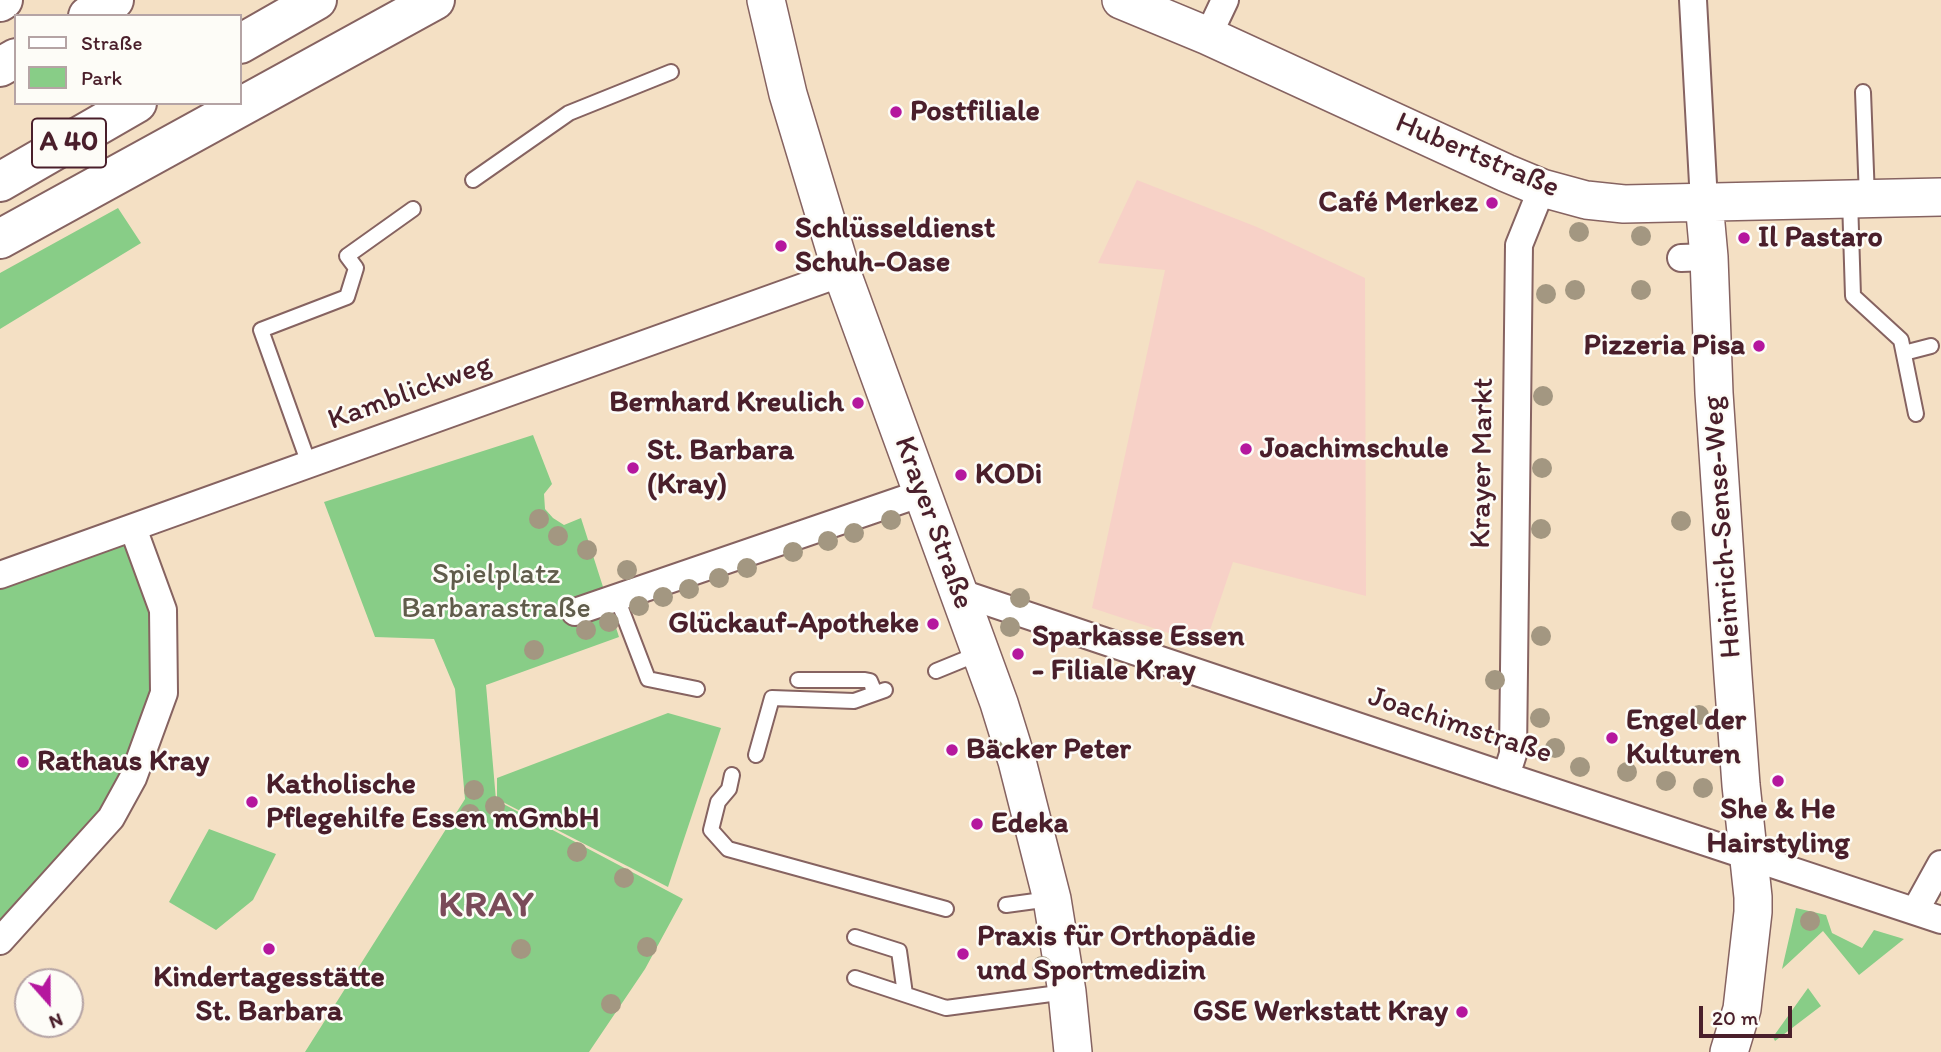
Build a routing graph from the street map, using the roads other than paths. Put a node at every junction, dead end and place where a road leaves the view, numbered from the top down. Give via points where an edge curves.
1 (114, 0) edge
2 (317, 0) edge
3 (435, 0) edge
4 (1121, 0) edge
5 (1225, 0) edge
6 (1693, 0) edge
7 (771, 7) edge
8 (91, 14) edge
9 (1208, 36) junction
10 (242, 43) edge
11 (671, 72) dead end
12 (1863, 92) dead end
13 (134, 105) edge
14 (473, 180) dead end
15 (0, 182) edge
16 (1941, 197) edge
17 (1858, 198) junction
18 (1704, 202) junction
19 (1547, 204) junction
20 (413, 209) dead end
21 (0, 239) edge
22 (842, 273) junction
23 (1931, 346) dead end
24 (1904, 353) junction
25 (1916, 414) dead end
26 (309, 464) junction
27 (922, 493) junction
28 (133, 528) junction
29 (0, 575) edge
30 (958, 592) junction
31 (617, 598) junction
32 (575, 612) dead end
33 (981, 653) junction
34 (936, 671) dead end
35 (798, 680) dead end
36 (697, 689) dead end
37 (756, 755) dead end
38 (732, 775) dead end
39 (1506, 776) junction
40 (1749, 855) junction
41 (1941, 864) edge
42 (1052, 899) junction
43 (1006, 905) dead end
44 (946, 909) dead end
45 (1914, 911) junction
46 (1941, 920) edge
47 (855, 937) dead end
48 (0, 940) edge
49 (855, 978) dead end
50 (1067, 992) junction
51 (905, 994) junction
52 (1073, 1052) edge
53 (1730, 1052) edge

1 - 8 highway
2 - 10 highway
3 - 21 highway
4 - 9 main road, Hubertstraße
5 - 9 street
6 - 18 street, Heinrich-Sense-Weg
7 - 22 main road, Krayer Straße via 788,94
9 - 19 main road, Hubertstraße
11 - 14 lane via 569,113
12 - 17 lane
13 - 15 highway, A 40
16 - 17 main road, Hubertstraße
17 - 18 main road, Hubertstraße
17 - 24 lane via 1853,296 1901,340
18 - 19 main road, Hubertstraße via 1586,200
18 - 40 main road, Heinrich-Sense-Weg via 1695,257 1714,393
19 - 39 street, Krayer Markt via 1519,246 1513,754
20 - 26 lane via 347,256 356,268 347,296 261,330
22 - 26 street, Kamblickweg
22 - 27 main road, Krayer Straße
23 - 24 lane
24 - 25 lane
26 - 28 street, Kamblickweg
27 - 30 main road, Krayer Straße
27 - 31 street
28 - 29 street, Kamblickweg
28 - 48 street via 163,610 164,693 132,778 111,818
30 - 33 main road, Krayer Straße
30 - 39 street, Joachimstraße
31 - 32 street
31 - 36 lane via 648,679
33 - 34 lane
33 - 42 main road, Krayer Straße via 1017,761
35 - 37 lane via 865,680 880,692 854,701 772,698
38 - 44 lane via 711,830 728,849
39 - 40 street, Joachimstraße
40 - 45 street, Joachimstraße
40 - 53 main road, Heinrich-Sense-Weg via 1753,912 1742,1009
41 - 45 street
42 - 43 lane
42 - 50 main road, Krayer Straße
45 - 46 street, Joachimstraße
47 - 51 lane via 899,951
49 - 51 lane
50 - 51 lane via 946,1008
50 - 52 main road, Krayer Straße

